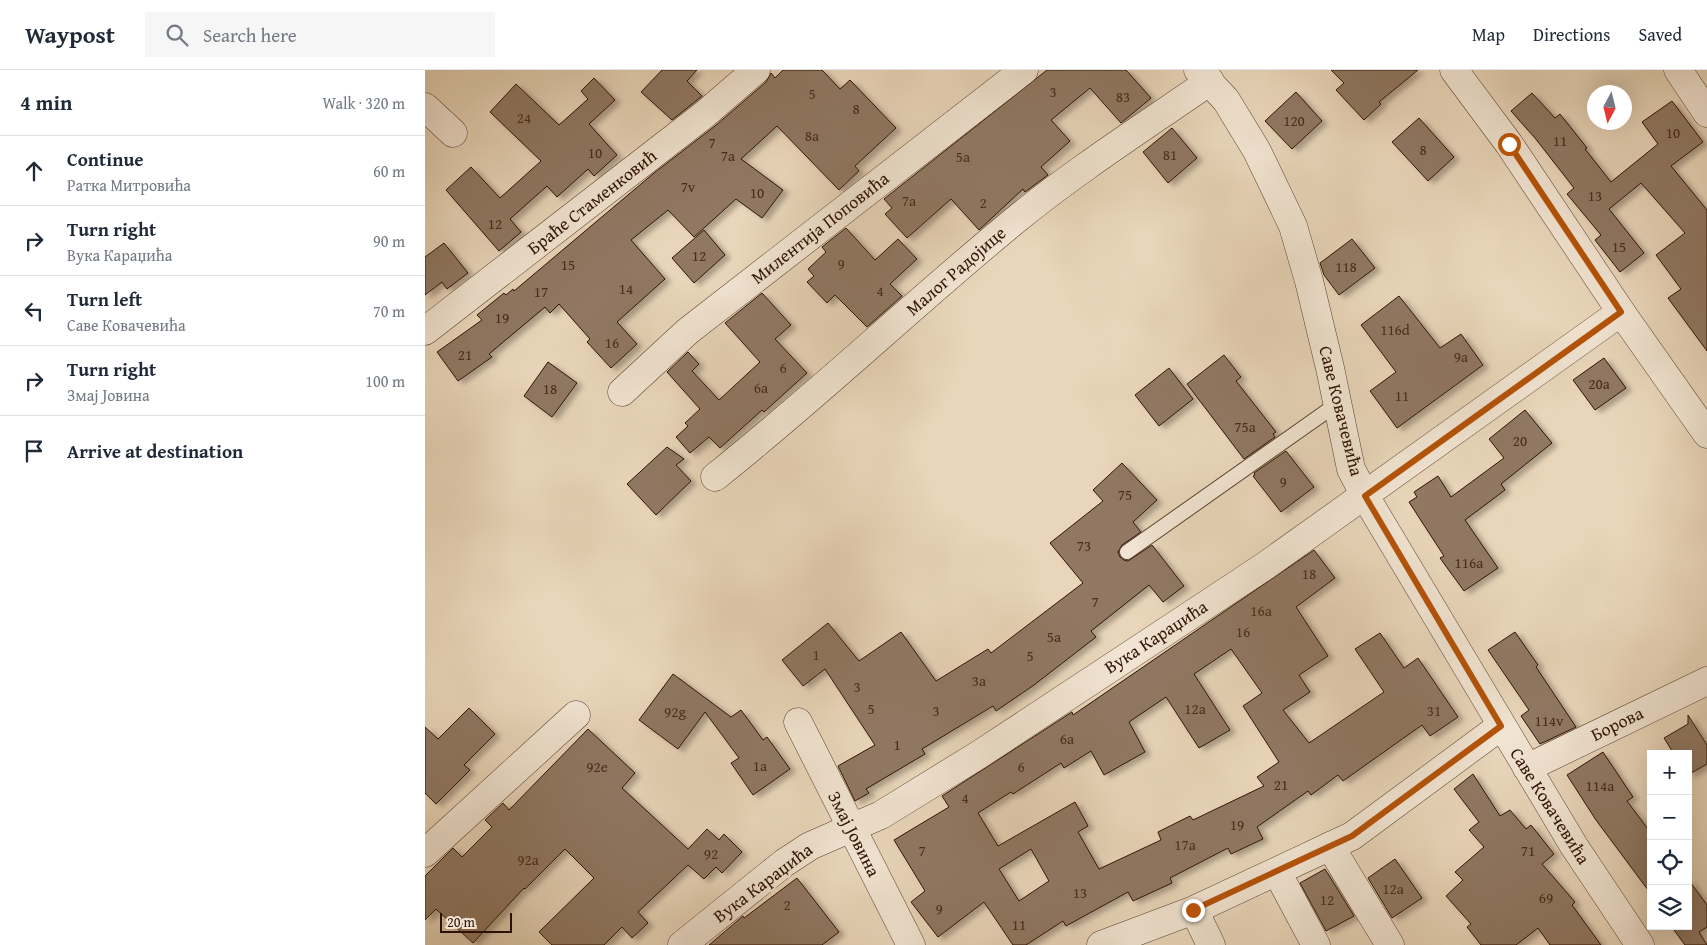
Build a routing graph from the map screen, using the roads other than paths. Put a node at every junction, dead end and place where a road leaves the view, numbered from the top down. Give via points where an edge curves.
1 (756, 70) edge
2 (1024, 70) edge
3 (1454, 70) edge
4 (1678, 70) edge
5 (1204, 76) edge
6 (425, 107) edge
7 (1707, 113) edge
8 (453, 133) dead end
9 (1621, 312) junction
10 (425, 331) edge
11 (622, 392) dead end
12 (1337, 404) junction
13 (1707, 434) edge
14 (715, 477) dead end
15 (1365, 496) junction
16 (1127, 552) dead end
17 (1707, 681) edge
18 (576, 715) dead end
19 (798, 722) dead end
20 (1501, 726) junction
21 (1527, 768) junction
22 (851, 829) junction
23 (1330, 846) junction
24 (425, 853) edge
25 (1277, 872) junction
26 (1193, 910) junction
27 (1103, 944) edge
28 (682, 945) edge
29 (911, 945) edge
30 (1211, 945) edge
31 (1316, 945) edge
32 (1390, 945) edge
33 (1640, 945) edge

1 - 10 street, Браће Стаменковић via 705,114
2 - 11 street, Милентија Поповића via 688,331
3 - 9 street via 1509,144
4 - 7 street
5 - 12 street, Саве Ковачевића via 1226,100 1257,151 1293,226 1326,349
5 - 14 street, Малог Радојице via 1015,220
6 - 8 street
9 - 13 street
9 - 15 street, Вука Караџића
12 - 15 street, Саве Ковачевића via 1351,468
12 - 16 lane
15 - 20 street, Саве Ковачевића
15 - 22 street, Вука Караџића via 980,754 881,815
17 - 21 street, Борова
18 - 24 street
19 - 22 street, Змај Јовина
20 - 21 street, Саве Ковачевића
20 - 23 street via 1352,836
21 - 33 street, Саве Ковачевића via 1573,846
22 - 28 street, Вука Караџића via 810,846 784,862
22 - 29 street, Змај Јовина
23 - 25 street
23 - 32 street
25 - 26 street
25 - 31 street
26 - 27 street
26 - 30 street

